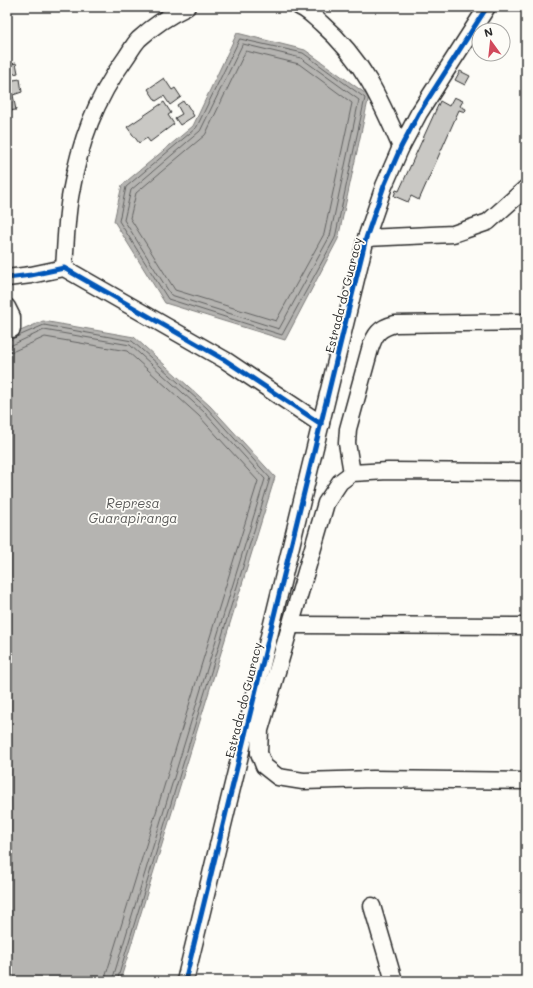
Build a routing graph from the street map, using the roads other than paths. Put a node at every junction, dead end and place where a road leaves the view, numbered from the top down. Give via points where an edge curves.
1 (187, 7) edge
2 (300, 7) edge
3 (487, 7) edge
4 (401, 147) junction
5 (526, 188) edge
6 (366, 238) junction
7 (64, 268) junction
8 (7, 278) edge
9 (7, 307) edge
10 (526, 322) edge
11 (12, 329) dead end
12 (321, 424) junction
13 (526, 472) edge
14 (352, 473) junction
15 (291, 625) junction
16 (526, 626) edge
17 (526, 781) edge
18 (372, 906) dead end
19 (185, 981) edge
20 (394, 981) edge

1 - 7 street via 171,14 139,40 111,78 88,124 71,192
2 - 4 street via 337,36 361,66 380,98
3 - 4 street, Estrada do Guaracy via 419,113
4 - 6 street, Estrada do Guaracy
5 - 6 street via 488,222 453,234
6 - 12 street, Estrada do Guaracy
7 - 8 street
7 - 12 street via 225,360
9 - 11 street via 12,317
10 - 14 street via 395,324 379,330 370,349 348,429 347,443
12 - 19 street, Estrada do Guaracy
13 - 14 street
14 - 15 street via 340,482 326,503
15 - 16 street
15 - 17 street via 260,730 259,754 264,766 278,777 303,781
18 - 20 street

